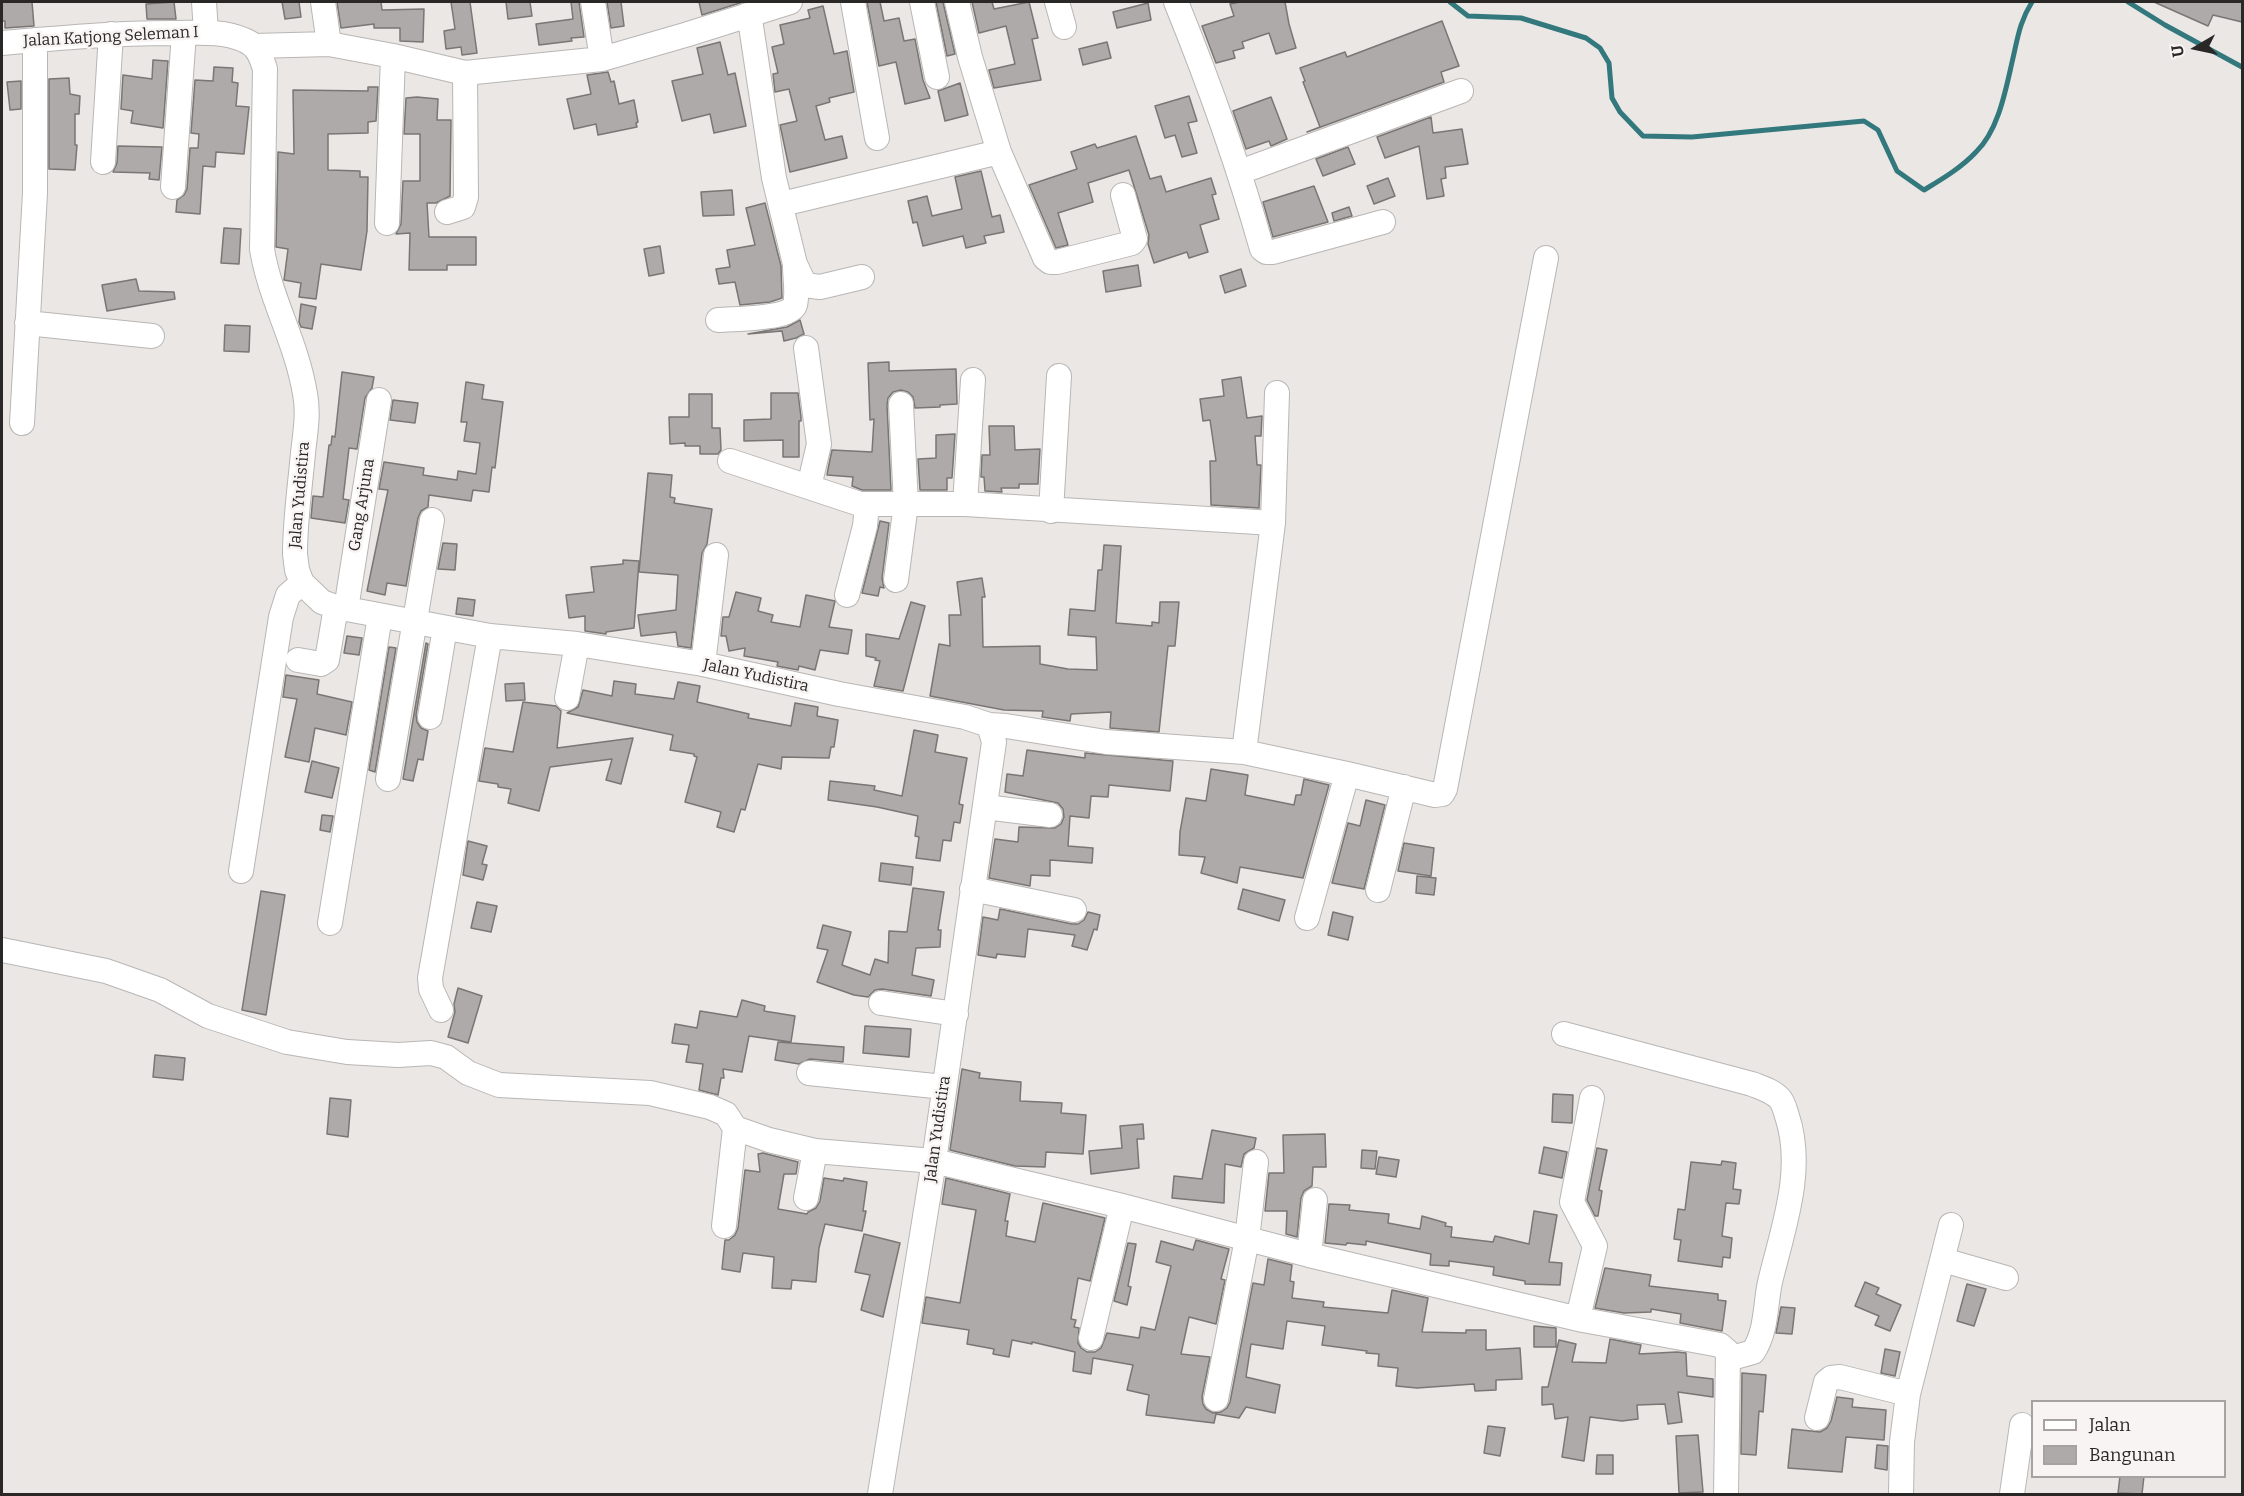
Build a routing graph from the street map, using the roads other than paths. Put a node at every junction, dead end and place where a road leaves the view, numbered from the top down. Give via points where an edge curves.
1 (204, 2) edge
2 (323, 2) edge
3 (593, 2) edge
4 (790, 2) edge
5 (853, 2) edge
6 (922, 2) edge
7 (957, 2) edge
8 (1057, 2) edge
9 (1176, 2) edge
10 (740, 12) edge
11 (1064, 27) dead end
12 (195, 32) junction
13 (111, 34) junction
14 (35, 40) junction
15 (2, 43) edge
16 (328, 44) junction
17 (254, 46) junction
18 (393, 56) junction
19 (602, 58) junction
20 (465, 73) junction
21 (937, 76) dead end
22 (1461, 91) dead end
23 (877, 138) dead end
24 (999, 152) junction
25 (103, 162) dead end
26 (1240, 172) junction
27 (173, 188) dead end
28 (1123, 195) dead end
29 (782, 204) junction
30 (447, 212) dead end
31 (1383, 222) dead end
32 (387, 223) dead end
33 (1545, 258) dead end
34 (795, 264) junction
35 (862, 278) dead end
36 (718, 320) dead end
37 (27, 323) junction
38 (152, 336) dead end
39 (806, 348) dead end
40 (1059, 376) dead end
41 (973, 380) dead end
42 (1277, 393) dead end
43 (379, 400) dead end
44 (901, 404) dead end
45 (22, 423) dead end
46 (730, 461) dead end
47 (808, 487) junction
48 (867, 504) junction
49 (906, 504) junction
50 (965, 504) junction
51 (1051, 511) junction
52 (432, 520) dead end
53 (1273, 523) junction
54 (716, 555) dead end
55 (896, 580) dead end
56 (302, 583) junction
57 (847, 595) dead end
58 (341, 608) junction
59 (380, 616) junction
60 (415, 622) junction
61 (445, 628) junction
62 (490, 636) junction
63 (577, 644) junction
64 (298, 660) dead end
65 (702, 664) junction
66 (567, 698) dead end
67 (430, 717) dead end
68 (989, 725) junction
69 (1244, 752) junction
70 (1347, 774) junction
71 (388, 779) dead end
72 (1404, 787) junction
73 (984, 807) junction
74 (1050, 815) dead end
75 (241, 871) dead end
76 (972, 889) junction
77 (1378, 890) dead end
78 (1074, 910) dead end
79 (1306, 918) dead end
80 (330, 923) dead end
81 (2, 950) edge
82 (881, 1003) dead end
83 (441, 1010) dead end
84 (956, 1014) junction
85 (1564, 1034) dead end
86 (809, 1073) dead end
87 (944, 1087) junction
88 (1592, 1098) dead end
89 (735, 1128) junction
90 (815, 1150) junction
91 (934, 1161) junction
92 (1256, 1162) dead end
93 (806, 1198) dead end
94 (1316, 1200) dead end
95 (1122, 1206) junction
96 (724, 1226) dead end
97 (1951, 1226) dead end
98 (1247, 1239) junction
99 (1309, 1255) junction
100 (1943, 1260) junction
101 (2007, 1278) dead end
102 (1578, 1318) junction
103 (1091, 1338) dead end
104 (1728, 1359) junction
105 (1908, 1394) junction
106 (1216, 1399) dead end
107 (1817, 1418) dead end
108 (2022, 1425) dead end
109 (880, 1494) edge
110 (1726, 1494) edge
111 (1900, 1494) edge
112 (2012, 1494) edge

1 - 12 street
2 - 16 street
3 - 19 street
4 - 10 street
5 - 23 street
6 - 21 street
7 - 24 street
8 - 11 street
9 - 26 street
10 - 19 street
10 - 29 street via 751,26 770,159
12 - 13 street, Jalan Katjong Seleman I
12 - 17 street, Jalan Katjong Seleman I via 236,37
12 - 27 street
13 - 14 street, Jalan Katjong Seleman I
13 - 25 street
14 - 15 street, Jalan Katjong Seleman I
14 - 37 street via 34,194
16 - 17 street
16 - 18 street
17 - 56 street, Jalan Yudistira via 265,69 262,249 266,276 291,336 306,397 295,554
18 - 20 street
18 - 32 street
19 - 20 street
20 - 30 street via 466,197 463,207
22 - 26 street
24 - 28 street via 1050,262 1132,243 1135,238
24 - 29 street
26 - 31 street via 1266,252
29 - 34 street
33 - 72 street via 1445,789 1435,795
34 - 35 street via 805,285 820,287
34 - 36 street via 792,311
37 - 38 street
37 - 45 street
39 - 47 street via 819,444
40 - 51 street
41 - 50 street
42 - 53 street
43 - 58 street, Gang Arjuna
44 - 49 street
46 - 47 street
47 - 48 street
48 - 49 street
48 - 57 street via 866,526
49 - 50 street
49 - 55 street
50 - 51 street
51 - 53 street
52 - 60 street
53 - 69 street
54 - 65 street
56 - 58 street, Jalan Yudistira via 322,602
56 - 75 street via 288,595 281,617
58 - 59 street, Jalan Yudistira
58 - 64 street, Gang Arjuna via 325,663
59 - 60 street, Jalan Yudistira
59 - 80 street
60 - 61 street, Jalan Yudistira
60 - 71 street
61 - 62 street, Jalan Yudistira
61 - 67 street
62 - 63 street, Jalan Yudistira
62 - 83 street via 430,978
63 - 65 street, Jalan Yudistira
63 - 66 street
65 - 68 street, Jalan Yudistira
68 - 69 street via 1106,742
68 - 73 street, Jalan Yudistira via 994,742
69 - 70 street
70 - 72 street
70 - 79 street
72 - 77 street
73 - 74 street
73 - 76 street, Jalan Yudistira
76 - 78 street
76 - 84 street, Jalan Yudistira
81 - 89 street via 106,971 160,990 208,1016 287,1042 347,1052 431,1053 499,1085 650,1093 710,1107 726,1114
82 - 84 street
84 - 87 street, Jalan Yudistira
85 - 104 street via 1752,1084 1770,1091 1784,1104 1794,1146 1793,1184 1760,1341 1754,1352
86 - 87 street
87 - 91 street, Jalan Yudistira
88 - 102 street via 1572,1202 1595,1246
89 - 90 street
89 - 96 street
90 - 91 street
90 - 93 street
91 - 95 street
91 - 109 street, Jalan Yudistira
92 - 98 street
94 - 99 street
95 - 98 street
95 - 103 street
97 - 100 street
98 - 99 street
98 - 106 street
99 - 102 street
100 - 101 street
100 - 105 street
102 - 104 street via 1720,1345 1728,1352
104 - 110 street
105 - 107 street via 1831,1378 1826,1382
105 - 111 street
108 - 112 street

